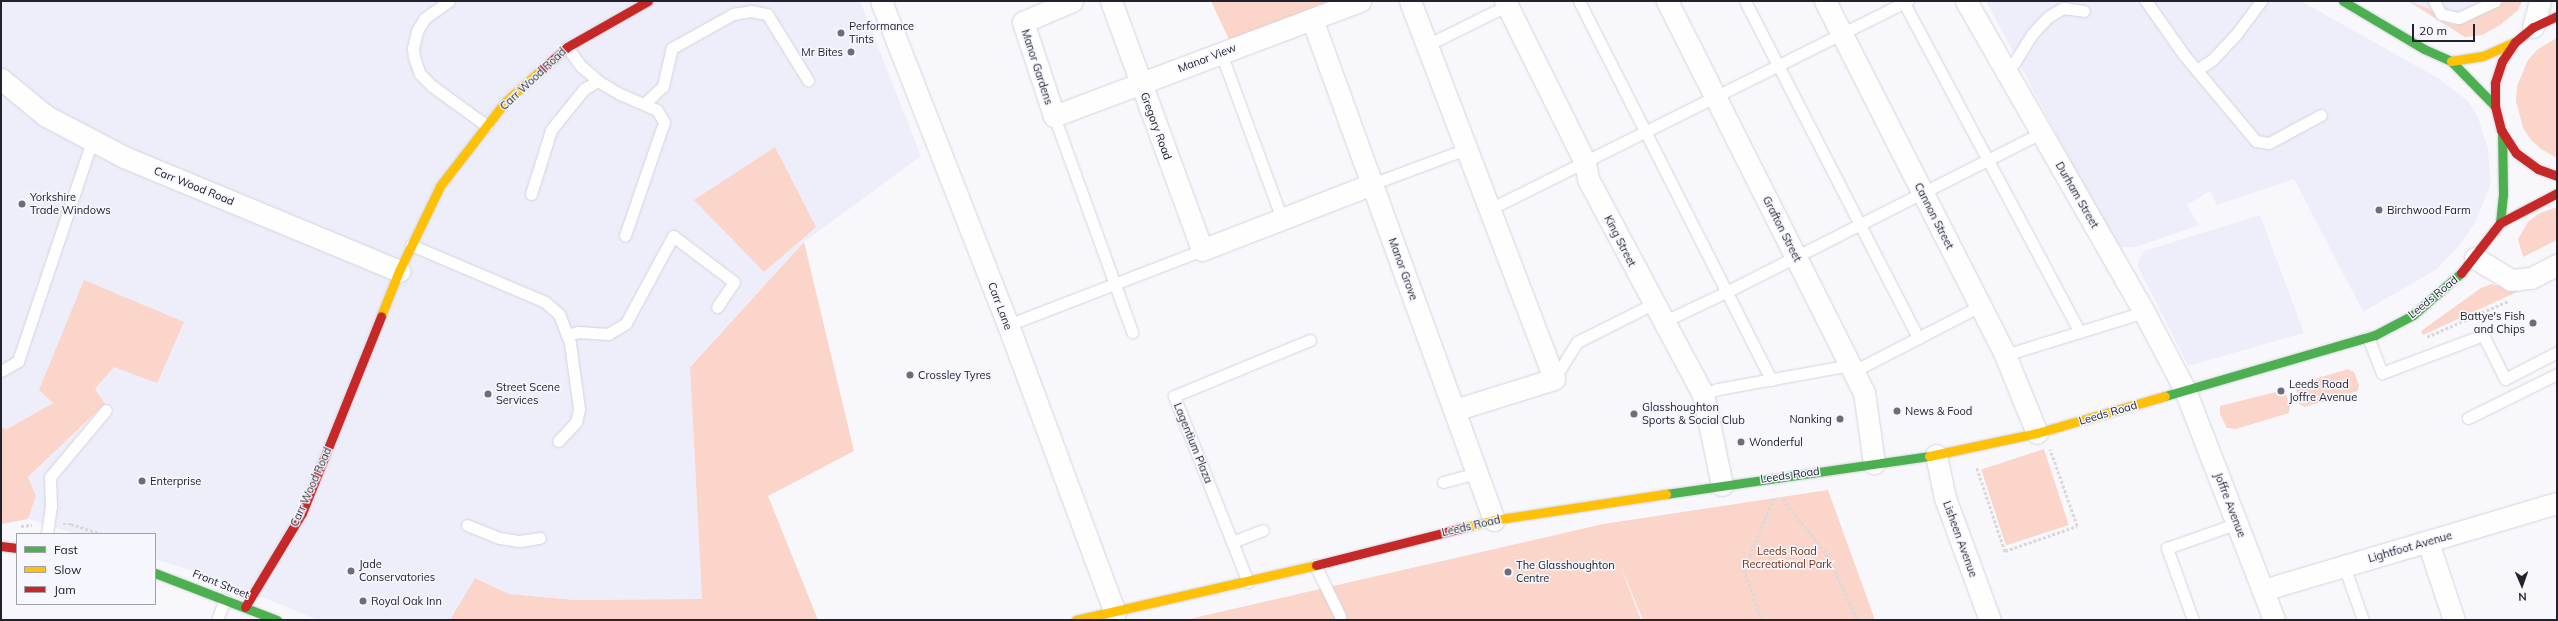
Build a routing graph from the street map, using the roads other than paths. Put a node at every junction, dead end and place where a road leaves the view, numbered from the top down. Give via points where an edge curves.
1 (449, 1) edge
2 (648, 1) edge
3 (881, 1) edge
4 (1072, 1) edge
5 (1111, 1) edge
6 (1360, 1) edge
7 (1410, 1) edge
8 (1579, 1) edge
9 (1667, 1) edge
10 (1745, 1) edge
11 (1825, 1) edge
12 (1966, 1) edge
13 (2146, 1) edge
14 (2261, 1) edge
15 (2270, 1) edge
16 (2343, 1) edge
17 (2434, 1) edge
18 (2496, 1) edge
19 (2540, 1) edge
20 (1509, 2) edge
21 (1906, 2) edge
22 (2084, 12) dead end
23 (2254, 12) junction
24 (2557, 16) edge
25 (1312, 19) junction
26 (2533, 27) junction
27 (1841, 34) junction
28 (2515, 42) junction
29 (1427, 45) junction
30 (567, 47) junction
31 (1221, 53) junction
32 (2451, 62) junction
33 (1778, 66) junction
34 (2006, 70) junction
35 (2197, 70) junction
36 (1, 79) edge
37 (808, 80) dead end
38 (598, 81) junction
39 (1140, 83) junction
40 (1715, 97) junction
41 (645, 103) junction
42 (2495, 106) junction
43 (2321, 115) dead end
44 (1054, 116) junction
45 (487, 126) junction
46 (2502, 130) junction
47 (1645, 132) junction
48 (2041, 133) junction
49 (92, 141) junction
50 (1466, 148) junction
51 (1988, 160) junction
52 (1585, 162) junction
53 (2557, 176) edge
54 (1372, 184) junction
55 (1922, 193) junction
56 (2557, 193) edge
57 (531, 194) dead end
58 (1490, 209) junction
59 (1282, 219) junction
60 (2500, 223) junction
61 (1860, 225) junction
62 (625, 235) dead end
63 (411, 245) junction
64 (1202, 250) junction
65 (1796, 257) junction
66 (2475, 258) junction
67 (2556, 268) edge
68 (399, 271) junction
69 (1114, 283) junction
70 (1726, 292) junction
71 (1980, 306) junction
72 (717, 307) dead end
73 (2144, 312) junction
74 (1658, 313) junction
75 (1008, 324) junction
76 (1132, 332) dead end
77 (2080, 332) junction
78 (567, 335) junction
79 (2368, 337) junction
80 (1918, 338) junction
81 (1310, 340) dead end
82 (2557, 352) edge
83 (2005, 355) junction
84 (1852, 368) junction
85 (1, 372) edge
86 (2557, 374) edge
87 (1554, 379) junction
88 (1771, 380) junction
89 (2185, 390) junction
90 (1703, 394) junction
91 (106, 410) dead end
92 (1455, 410) junction
93 (2468, 418) dead end
94 (2043, 440) junction
95 (558, 441) dead end
96 (1936, 455) junction
97 (1874, 463) junction
98 (1477, 473) junction
99 (1443, 482) dead end
100 (1722, 484) junction
101 (2557, 503) edge
102 (1494, 520) junction
103 (2238, 523) junction
104 (467, 525) dead end
105 (1263, 530) dead end
106 (47, 533) edge
107 (540, 538) dead end
108 (1232, 542) junction
109 (2428, 542) junction
110 (1, 546) edge
111 (16, 548) edge
112 (1315, 565) junction
113 (2344, 566) junction
114 (156, 573) edge
115 (1248, 582) junction
116 (2263, 590) junction
117 (225, 598) junction
118 (245, 607) junction
119 (1115, 613) junction
120 (1340, 616) dead end
121 (217, 620) edge
122 (277, 620) edge
123 (1076, 620) edge
124 (1990, 620) edge
125 (2193, 620) edge
126 (2274, 620) edge
127 (2362, 620) edge
128 (2454, 620) edge

1 - 45 lane via 425,18 417,31 413,48 414,57 420,74 432,86
2 - 30 main road, Carr Wood Road
3 - 75 street, Carr Lane
4 - 44 street, Manor Gardens via 1023,22
5 - 39 street, Gregory Road
6 - 25 street, Manor View
7 - 29 street
8 - 47 lane
9 - 40 street, Grafton Street
10 - 33 lane
11 - 27 street, Cannon Street
12 - 34 street, Durham Street
13 - 35 lane
14 - 23 lane
15 - 23 lane
16 - 32 main road
17 - 18 lane via 2441,14 2459,18
19 - 26 street
20 - 29 lane
20 - 52 street, King Street
21 - 27 lane
21 - 51 lane
22 - 34 lane via 2063,8 2048,17
23 - 35 lane via 2212,60
24 - 26 main road
25 - 31 street, Manor View
25 - 54 street, Manor Grove
26 - 28 main road
27 - 33 lane
27 - 55 street, Cannon Street
28 - 32 main road via 2483,56
28 - 42 main road via 2502,61 2495,83
29 - 50 street
30 - 38 lane via 581,66
30 - 45 main road, Carr Wood Road via 505,102
31 - 39 street, Manor View
31 - 59 lane
32 - 42 main road
33 - 40 lane
33 - 61 lane
34 - 48 street, Durham Street
35 - 43 lane via 2256,141 2269,143
36 - 49 street, Carr Wood Road via 46,116
37 - 41 lane via 767,14 751,11 733,14 672,48 664,86
38 - 41 lane via 620,94
38 - 57 lane via 584,89 551,130
39 - 44 street, Manor View
39 - 64 street, Gregory Road
40 - 47 lane
40 - 65 street, Grafton Street
41 - 62 lane via 657,110 664,122
42 - 46 main road
44 - 69 lane
45 - 63 main road, Carr Wood Road via 440,186
46 - 53 main road via 2516,152 2538,169
46 - 60 main road via 2503,185
47 - 52 lane
47 - 70 lane
48 - 51 lane
48 - 73 street, Durham Street
49 - 68 street, Carr Wood Road via 143,165
49 - 85 lane via 18,360
50 - 54 lane
50 - 58 street
51 - 55 lane
51 - 77 lane
52 - 58 lane
52 - 74 street, King Street via 1588,179
54 - 59 street
54 - 92 street, Manor Grove
55 - 61 lane
55 - 71 street, Cannon Street
56 - 60 main road, Leeds Road
58 - 87 street
59 - 64 street
60 - 66 main road, Leeds Road
61 - 65 lane
61 - 80 lane
63 - 68 main road, Carr Wood Road
63 - 78 lane via 545,302 559,314
64 - 69 lane
65 - 70 lane
65 - 84 street, Grafton Street
66 - 67 street via 2511,280 2531,278
66 - 79 main road, Leeds Road via 2447,287 2413,315
68 - 118 main road, Carr Wood Road via 302,513
69 - 75 lane
69 - 76 lane
70 - 74 lane
70 - 88 lane
71 - 80 lane
71 - 83 street, Cannon Street
72 - 78 lane via 734,282 674,236 626,324 608,334 578,332
73 - 77 lane
73 - 89 street, Durham Street
74 - 87 lane via 1577,342
74 - 90 street, King Street
75 - 119 street, Carr Lane
77 - 83 lane
78 - 95 lane via 576,370 579,409 576,422
79 - 82 lane via 2382,373 2483,335 2504,379
79 - 89 main road, Leeds Road
80 - 84 lane
81 - 108 lane, Lagentium Plaza via 1174,396
83 - 94 street, Cannon Street
84 - 88 lane
84 - 97 street, Grafton Street via 1864,392
86 - 93 lane
87 - 92 street
88 - 90 lane
89 - 94 main road, Leeds Road
89 - 103 street, Joffre Avenue
90 - 100 street, King Street
91 - 106 lane via 50,477 51,507
92 - 98 street, Manor Grove
94 - 96 main road, Leeds Road
96 - 97 main road, Leeds Road
96 - 124 street, Lisheen Avenue via 1945,498
97 - 100 main road, Leeds Road
98 - 99 lane
98 - 102 street, Manor Grove
100 - 102 main road, Leeds Road
101 - 109 street, Lightfoot Avenue
102 - 112 main road, Leeds Road
103 - 116 street, Joffre Avenue
103 - 125 lane via 2167,548
104 - 107 lane via 500,538 520,541
105 - 108 lane
108 - 115 lane, Lagentium Plaza
109 - 113 street, Lightfoot Avenue
109 - 128 street
110 - 111 main road
112 - 115 main road, Leeds Road
112 - 120 lane
113 - 116 street, Lightfoot Avenue
113 - 127 lane
114 - 117 main road, Front Street
115 - 119 main road, Leeds Road
116 - 126 street, Joffre Avenue
117 - 118 main road, Front Street
117 - 121 lane
118 - 122 main road, Front Street
119 - 123 main road, Leeds Road

